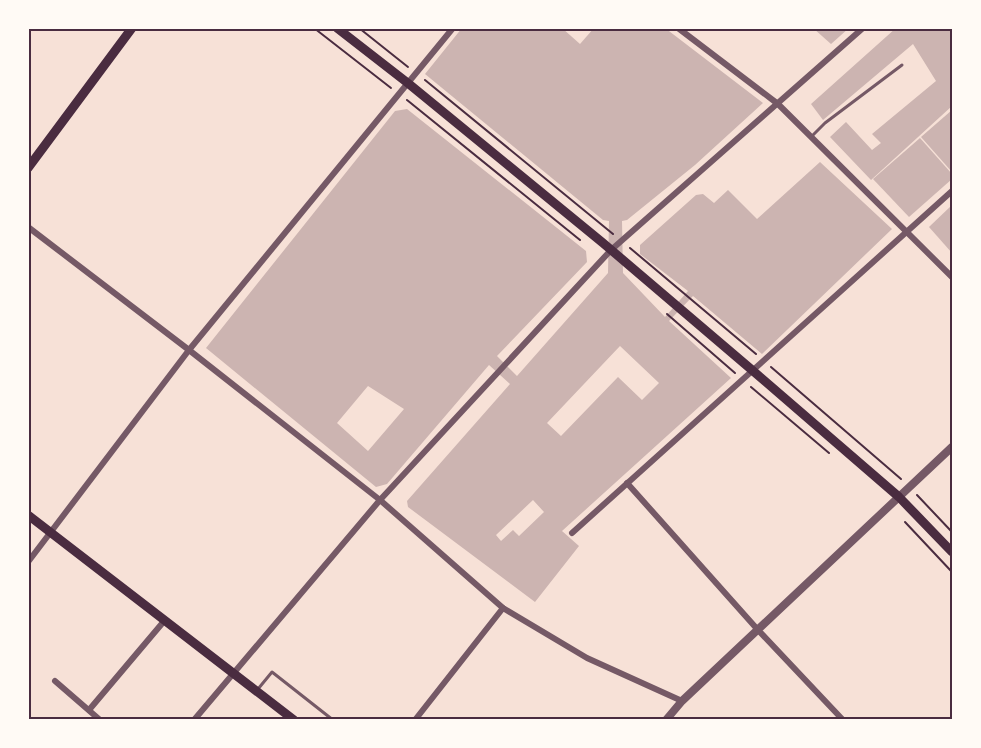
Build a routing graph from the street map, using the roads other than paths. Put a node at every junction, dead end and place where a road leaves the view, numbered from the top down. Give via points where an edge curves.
1 (132, 28) edge
2 (337, 28) edge
3 (453, 28) edge
4 (678, 28) edge
5 (863, 28) edge
6 (902, 64) dead end
7 (409, 84) junction
8 (778, 104) junction
9 (810, 137) junction
10 (28, 168) edge
11 (952, 191) edge
12 (28, 227) edge
13 (907, 232) junction
14 (611, 250) junction
15 (952, 277) edge
16 (189, 350) junction
17 (752, 370) junction
18 (952, 447) edge
19 (627, 483) junction
20 (899, 497) junction
21 (380, 500) junction
22 (28, 515) edge
23 (51, 531) junction
24 (572, 533) dead end
25 (952, 552) edge
26 (28, 562) edge
27 (503, 608) junction
28 (165, 620) junction
29 (758, 630) junction
30 (235, 674) junction
31 (55, 681) dead end
32 (257, 691) junction
33 (682, 701) junction
34 (89, 710) junction
35 (100, 720) edge
36 (194, 720) edge
37 (294, 720) edge
38 (333, 720) edge
39 (415, 720) edge
40 (666, 720) edge
41 (843, 720) edge

1 - 10 main road
2 - 7 main road
3 - 7 street
4 - 8 street
5 - 8 street
6 - 9 lane
7 - 14 main road
7 - 16 street
8 - 9 street
8 - 14 street
9 - 13 street
11 - 13 street
12 - 16 street
13 - 15 street
13 - 17 street
14 - 17 main road
14 - 21 street
16 - 21 street
16 - 23 street
17 - 19 street
17 - 20 main road
18 - 20 street
19 - 24 street
19 - 29 street
20 - 25 main road
20 - 29 street
21 - 27 street
21 - 30 street
22 - 23 main road
23 - 26 street
23 - 28 main road
27 - 33 street via 587,658
27 - 39 street
28 - 30 main road
28 - 34 street
29 - 33 street
29 - 41 street
30 - 32 main road
30 - 36 street
31 - 34 street
32 - 37 main road
32 - 38 lane via 272,672
33 - 40 street
34 - 35 street

